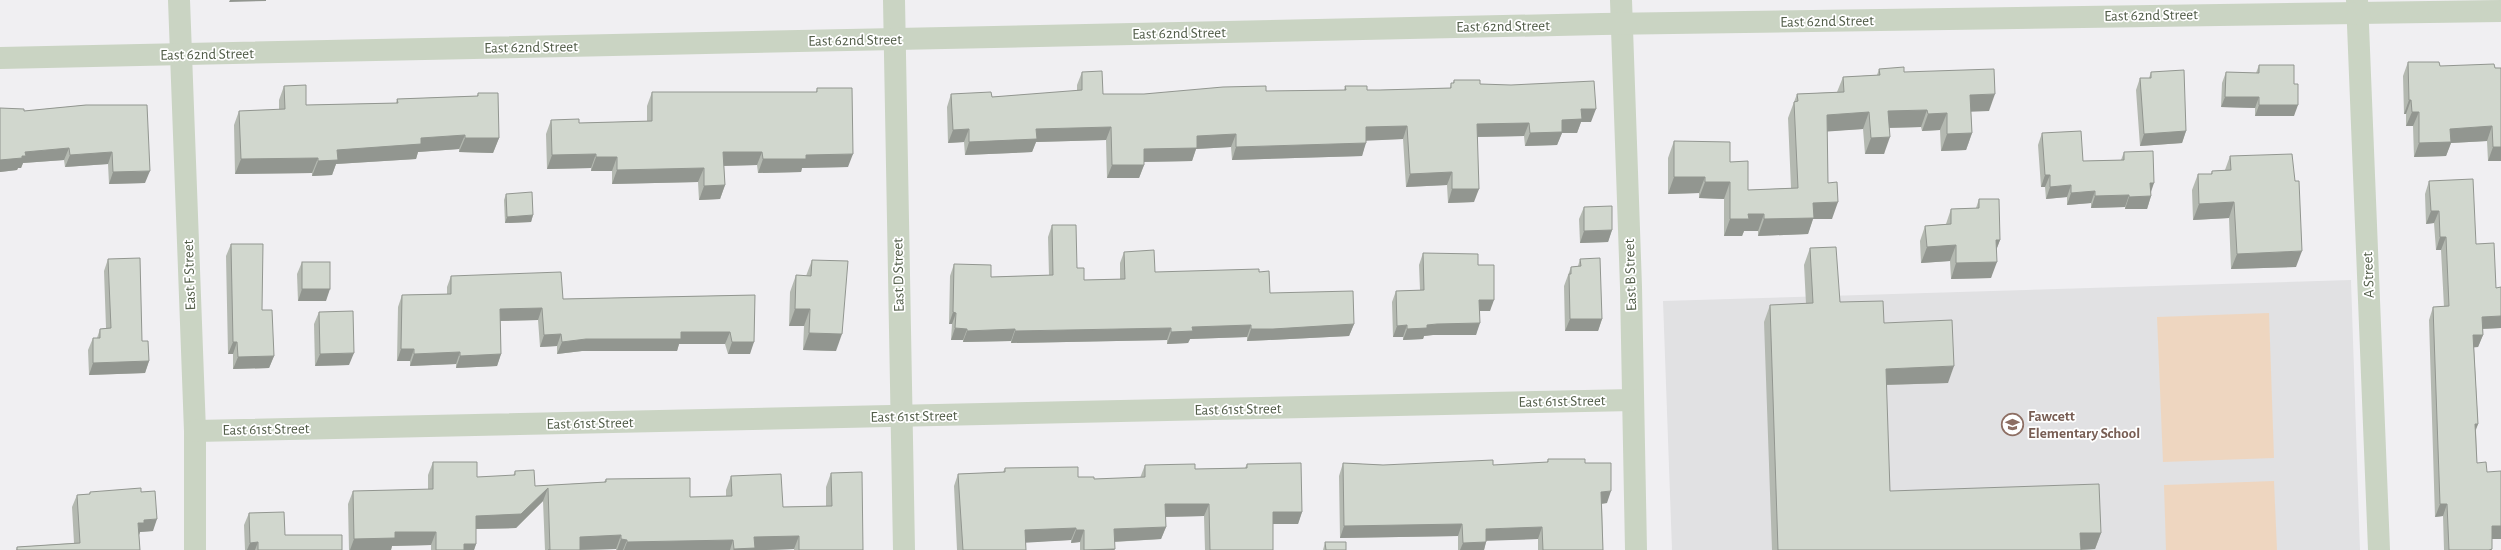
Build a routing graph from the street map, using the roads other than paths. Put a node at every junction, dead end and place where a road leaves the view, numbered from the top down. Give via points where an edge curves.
1 (179, 0) edge
2 (894, 0) edge
3 (1621, 0) edge
4 (2358, 6) edge
5 (2501, 10) edge
6 (1622, 24) junction
7 (896, 39) junction
8 (180, 54) junction
9 (0, 58) edge
10 (1633, 400) junction
11 (900, 416) junction
12 (195, 431) junction
13 (195, 550) edge
14 (904, 550) edge
15 (1636, 550) edge
16 (2379, 550) edge

1 - 8 street, East F Street
2 - 7 street, East D Street
3 - 6 street, East B Street
4 - 5 street, East 62nd Street
4 - 6 street, East 62nd Street
4 - 16 street, A Street
6 - 7 street, East 62nd Street
6 - 10 street, East B Street
7 - 8 street, East 62nd Street
7 - 11 street, East D Street
8 - 9 street, East 62nd Street
8 - 12 street, East F Street
10 - 11 street, East 61st Street
10 - 15 street, East B Street
11 - 12 street, East 61st Street
11 - 14 street, East D Street
12 - 13 street, East F Street

